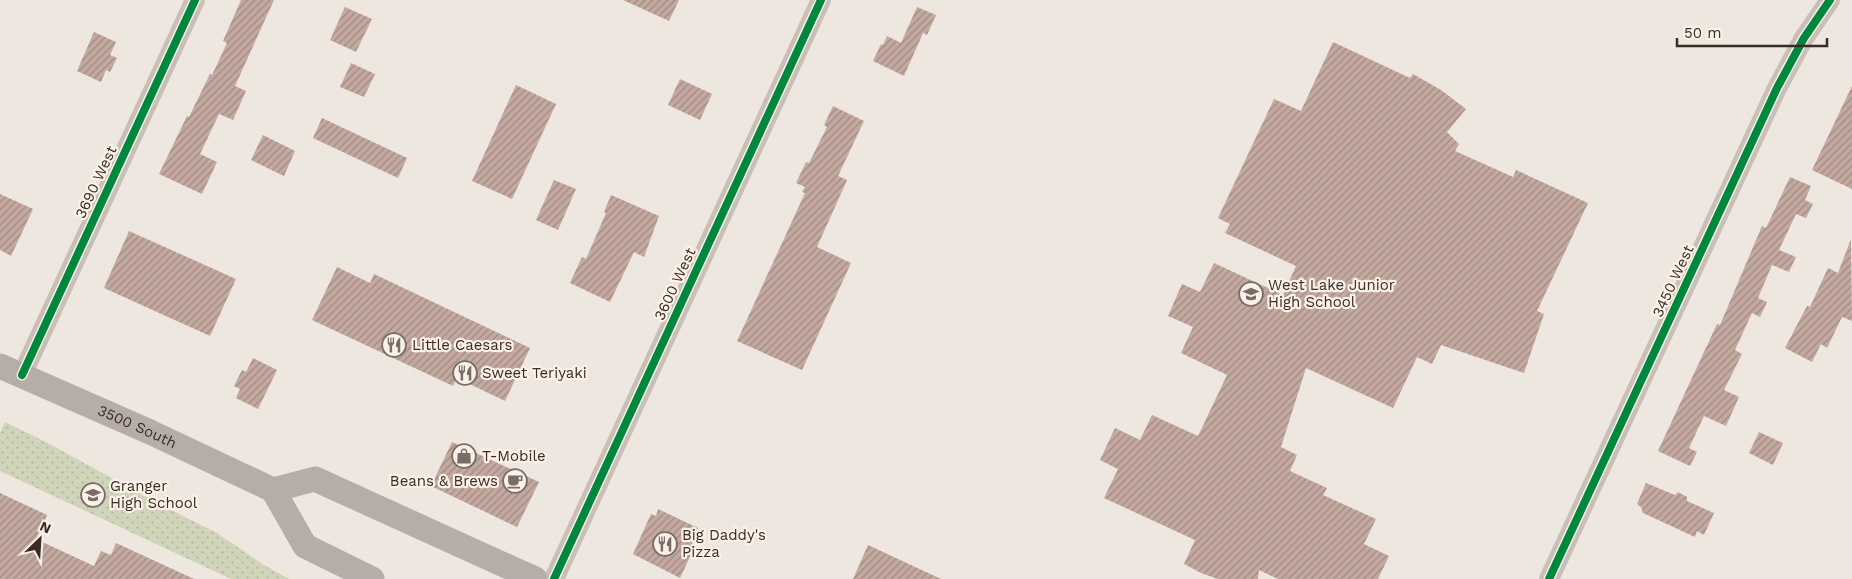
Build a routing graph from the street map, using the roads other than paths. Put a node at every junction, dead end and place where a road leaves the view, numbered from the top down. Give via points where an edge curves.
1 (195, 0) edge
2 (821, 0) edge
3 (1830, 0) edge
4 (11, 370) edge
5 (273, 490) junction
6 (372, 579) edge
7 (535, 579) edge
8 (554, 579) edge
9 (1549, 579) edge

1 - 4 street, 3690 West
2 - 8 street, 3600 West
3 - 9 street, 3450 West via 1804,38 1777,88
4 - 5 main road, 3500 South
5 - 6 main road via 305,546
5 - 7 main road via 315,479

